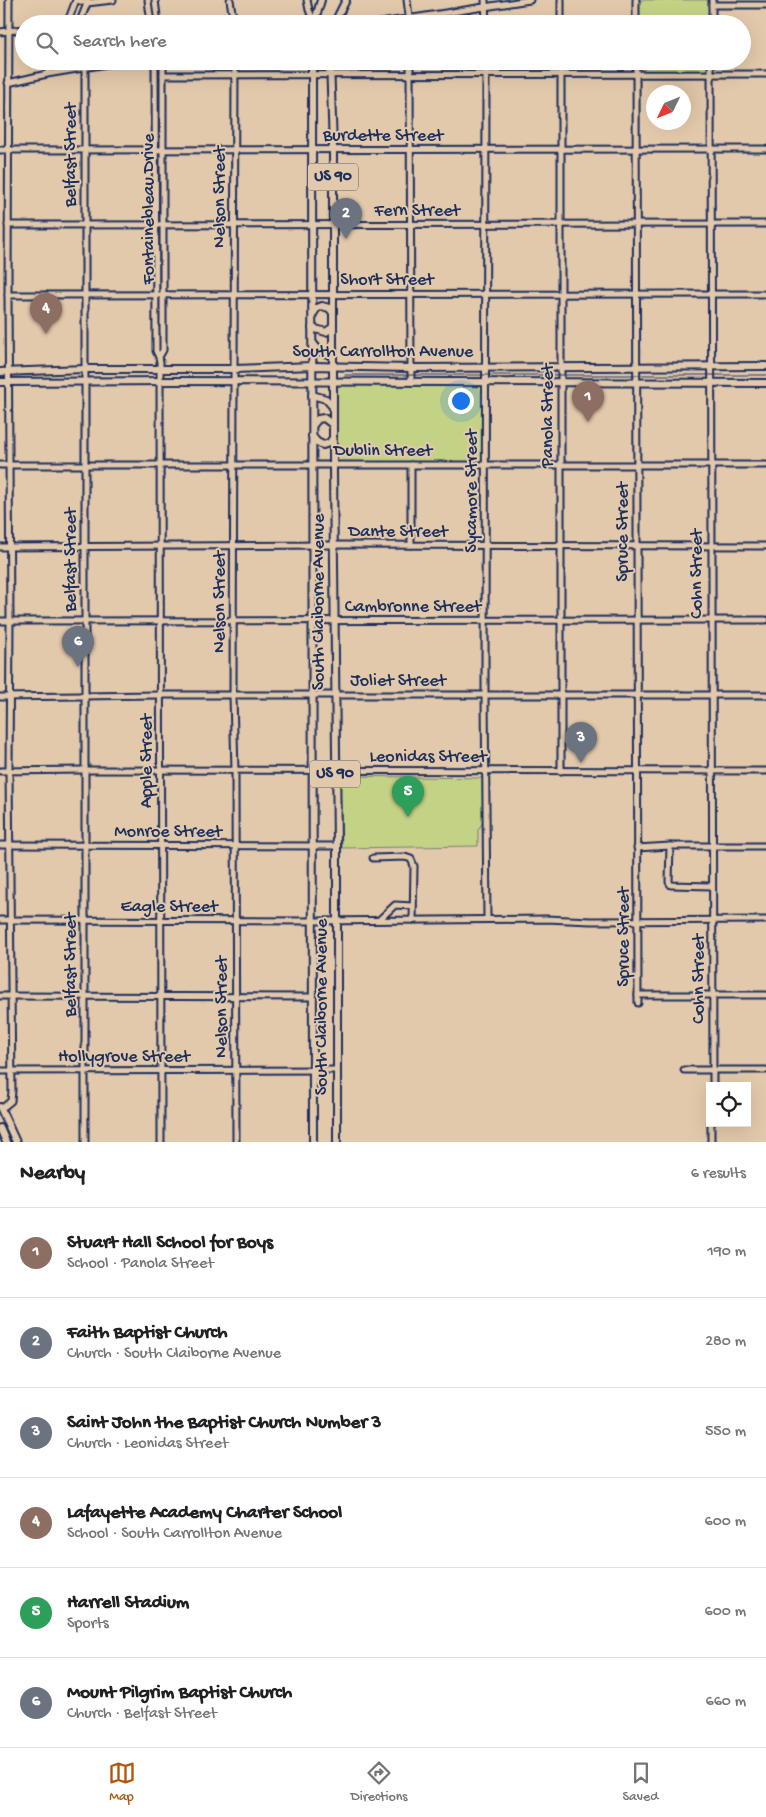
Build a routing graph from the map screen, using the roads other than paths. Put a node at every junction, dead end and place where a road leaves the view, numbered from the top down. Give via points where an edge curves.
1 (9, 0) edge
2 (77, 0) edge
3 (114, 0) edge
4 (148, 0) edge
5 (155, 0) edge
6 (230, 0) edge
7 (307, 0) edge
8 (321, 0) edge
9 (346, 0) edge
10 (407, 0) edge
11 (484, 0) edge
12 (530, 0) edge
13 (561, 0) edge
14 (636, 0) edge
15 (88, 2) edge
16 (712, 2) edge
17 (766, 5) edge
18 (486, 7) junction
19 (71, 15) edge
20 (83, 15) edge
21 (150, 15) edge
22 (157, 15) edge
23 (232, 15) edge
24 (311, 15) edge
25 (316, 15) edge
26 (338, 15) edge
27 (409, 15) edge
28 (443, 15) edge
29 (486, 15) edge
30 (561, 15) edge
31 (636, 15) edge
32 (712, 15) edge
33 (15, 30) edge
34 (9, 31) junction
35 (0, 32) edge
36 (49, 70) edge
37 (68, 70) edge
38 (85, 70) edge
39 (155, 70) edge
40 (163, 70) edge
41 (234, 70) edge
42 (312, 70) edge
43 (330, 70) edge
44 (411, 70) edge
45 (486, 70) edge
46 (561, 70) edge
47 (636, 70) edge
48 (711, 70) edge
49 (60, 71) joint
50 (47, 74) junction
51 (636, 74) junction
52 (711, 74) junction
53 (766, 74) edge
54 (163, 75) junction
55 (234, 75) junction
56 (312, 75) junction
57 (330, 75) junction
58 (411, 75) junction
59 (486, 75) junction
60 (561, 75) junction
61 (8, 83) junction
62 (636, 149) junction
63 (711, 149) junction
64 (766, 149) edge
65 (0, 150) edge
66 (8, 150) junction
67 (85, 150) junction
68 (156, 150) junction
69 (162, 150) junction
70 (234, 150) junction
71 (312, 150) junction
72 (333, 150) junction
73 (411, 150) junction
74 (486, 150) junction
75 (561, 150) junction
76 (312, 224) junction
77 (333, 224) junction
78 (410, 224) junction
79 (486, 224) junction
80 (561, 224) junction
81 (636, 224) junction
82 (711, 224) junction
83 (766, 224) edge
84 (8, 225) junction
85 (85, 225) junction
86 (155, 225) junction
87 (163, 225) junction
88 (234, 225) junction
89 (156, 294) junction
90 (163, 294) junction
91 (313, 294) junction
92 (333, 294) junction
93 (410, 294) junction
94 (485, 294) junction
95 (561, 294) junction
96 (636, 294) junction
97 (711, 294) junction
98 (766, 294) edge
99 (8, 295) junction
100 (85, 295) junction
101 (234, 295) junction
102 (333, 313) junction
103 (312, 314) junction
104 (333, 327) junction
105 (312, 328) junction
106 (312, 342) junction
107 (333, 354) junction
108 (159, 356) junction
109 (312, 366) junction
110 (486, 366) junction
111 (561, 366) junction
112 (636, 366) junction
113 (711, 366) junction
114 (766, 366) edge
115 (333, 367) junction
116 (253, 368) junction
117 (401, 368) junction
118 (410, 368) junction
119 (85, 369) junction
120 (160, 369) junction
121 (235, 369) junction
122 (0, 372) edge
123 (8, 372) junction
124 (159, 381) junction
125 (235, 381) junction
126 (252, 381) junction
127 (0, 382) edge
128 (9, 382) junction
129 (84, 382) junction
130 (312, 382) junction
131 (333, 382) junction
132 (397, 382) junction
133 (411, 382) junction
134 (486, 382) junction
135 (561, 382) junction
136 (636, 382) junction
137 (711, 383) junction
138 (766, 383) edge
139 (312, 396) junction
140 (333, 407) junction
141 (333, 425) junction
142 (312, 426) junction
143 (312, 436) junction
144 (333, 438) junction
145 (0, 465) edge
146 (10, 465) junction
147 (159, 465) junction
148 (312, 465) junction
149 (333, 465) junction
150 (411, 465) junction
151 (486, 465) junction
152 (562, 465) junction
153 (636, 465) junction
154 (711, 465) junction
155 (766, 465) edge
156 (84, 466) junction
157 (234, 466) junction
158 (333, 545) junction
159 (84, 546) junction
160 (160, 546) junction
161 (234, 546) junction
162 (313, 546) junction
163 (411, 546) junction
164 (486, 546) junction
165 (562, 546) junction
166 (637, 546) junction
167 (711, 546) junction
168 (766, 546) edge
169 (0, 547) edge
170 (9, 547) junction
171 (562, 620) junction
172 (637, 620) junction
173 (711, 620) junction
174 (766, 620) edge
175 (0, 621) edge
176 (10, 621) junction
177 (85, 621) junction
178 (160, 621) junction
179 (234, 621) junction
180 (313, 621) junction
181 (334, 621) junction
182 (486, 621) junction
183 (160, 695) junction
184 (485, 695) junction
185 (562, 695) junction
186 (637, 695) junction
187 (711, 695) junction
188 (766, 695) edge
189 (233, 696) junction
190 (313, 696) junction
191 (334, 696) junction
192 (0, 697) edge
193 (9, 697) junction
194 (84, 697) junction
195 (84, 770) junction
196 (161, 770) junction
197 (313, 770) junction
198 (0, 771) edge
199 (8, 771) junction
200 (235, 771) junction
201 (335, 771) junction
202 (486, 771) junction
203 (561, 771) junction
204 (711, 771) junction
205 (766, 771) edge
206 (637, 772) junction
207 (0, 845) edge
208 (10, 845) junction
209 (84, 845) junction
210 (160, 846) junction
211 (235, 846) junction
212 (314, 846) junction
213 (337, 846) junction
214 (670, 846) junction
215 (711, 846) junction
216 (766, 846) edge
217 (637, 848) junction
218 (372, 858) dead end
219 (712, 886) junction
220 (414, 906) junction
221 (487, 919) junction
222 (0, 920) edge
223 (10, 920) junction
224 (235, 920) junction
225 (379, 920) junction
226 (414, 920) junction
227 (712, 920) junction
228 (766, 920) edge
229 (84, 921) junction
230 (161, 921) junction
231 (313, 921) junction
232 (337, 921) junction
233 (638, 921) junction
234 (638, 995) junction
235 (713, 995) junction
236 (766, 995) edge
237 (0, 996) edge
238 (10, 996) junction
239 (85, 996) junction
240 (161, 996) junction
241 (236, 996) junction
242 (313, 997) junction
243 (638, 1002) dead end
244 (11, 1070) junction
245 (313, 1070) junction
246 (337, 1070) junction
247 (684, 1070) dead end
248 (766, 1070) edge
249 (0, 1071) edge
250 (85, 1071) junction
251 (161, 1071) junction
252 (236, 1071) junction
253 (713, 1072) junction
254 (712, 1082) edge
255 (1, 1108) edge
256 (711, 1127) edge
257 (0, 1128) edge
258 (6, 1142) edge
259 (16, 1142) edge
260 (85, 1142) edge
261 (161, 1142) edge
262 (236, 1142) edge
263 (313, 1142) edge
264 (338, 1142) edge
265 (710, 1142) edge

1 - 34 street
2 - 15 street
2 - 19 street
3 - 15 street
4 - 21 street
5 - 22 street
6 - 23 street
7 - 24 street
8 - 25 main road
9 - 26 main road
10 - 27 street
11 - 18 street
12 - 18 street
13 - 30 street
14 - 31 street
15 - 20 street
16 - 17 street
16 - 32 street
18 - 28 street
18 - 29 street
33 - 34 street
34 - 35 street
34 - 61 street
36 - 50 street
37 - 49 street
38 - 67 street, Belfast Street
39 - 68 street, Fontainebleau Drive
40 - 54 street, Fontainebleau Drive
41 - 55 street, Nelson Street
42 - 56 main road, South Claiborne Avenue / US 90
43 - 57 main road, South Claiborne Avenue / US 90
44 - 58 street
45 - 59 street, Sycamore Street
46 - 60 street, Panola Street
47 - 51 street, Spruce Street
48 - 52 street, Cohn Street
49 - 50 street
50 - 61 street
51 - 52 street
51 - 60 street
51 - 62 street, Spruce Street
52 - 53 street
52 - 63 street, Cohn Street
54 - 55 street
54 - 69 street, Fontainebleau Drive
55 - 56 street
55 - 70 street, Nelson Street
56 - 57 street
56 - 71 main road, South Claiborne Avenue / US 90
57 - 58 street
57 - 72 main road, South Claiborne Avenue / US 90
58 - 59 street
58 - 73 street
59 - 60 street
59 - 74 street, Sycamore Street
60 - 75 street, Panola Street
61 - 66 street
62 - 63 street, Burdette Street
62 - 75 street, Burdette Street
62 - 81 street, Spruce Street
63 - 64 street, Burdette Street
63 - 82 street, Cohn Street
65 - 66 street, Burdette Street
66 - 67 street, Burdette Street
66 - 84 street
67 - 68 street, Burdette Street
67 - 85 street, Belfast Street
68 - 69 street, Burdette Street
68 - 86 street, Fontainebleau Drive
69 - 70 street, Burdette Street
69 - 87 street, Fontainebleau Drive
70 - 71 street, Burdette Street
70 - 88 street, Nelson Street
71 - 72 street, Burdette Street
71 - 76 main road, South Claiborne Avenue / US 90
72 - 73 street, Burdette Street
72 - 77 main road, South Claiborne Avenue / US 90
73 - 74 street, Burdette Street
73 - 78 street
74 - 75 street, Burdette Street
74 - 79 street, Sycamore Street
75 - 80 street, Panola Street
76 - 77 street, Fern Street
76 - 88 street, Fern Street
76 - 91 main road, South Claiborne Avenue / US 90
77 - 78 street, Fern Street
77 - 92 main road, South Claiborne Avenue / US 90
78 - 79 street, Fern Street
78 - 93 street
79 - 80 street, Fern Street
79 - 94 street, Sycamore Street
80 - 81 street, Fern Street
80 - 95 street, Panola Street
81 - 82 street, Fern Street
81 - 96 street, Spruce Street
82 - 83 street, Fern Street
82 - 97 street, Cohn Street
84 - 85 street, Fern Street
84 - 99 street
85 - 86 street, Fern Street
85 - 100 street, Belfast Street
86 - 87 street, Fern Street
86 - 89 street, Fontainebleau Drive
87 - 88 street, Fern Street
87 - 90 street, Fontainebleau Drive
88 - 101 street, Nelson Street
89 - 90 street, Short Street
89 - 100 street, Short Street
89 - 108 street, Fontainebleau Drive via 156,351
90 - 101 street, Short Street
90 - 108 street, Fontainebleau Drive via 163,350
91 - 92 street, Short Street
91 - 101 street, Short Street
91 - 103 main road, South Claiborne Avenue / US 90
92 - 93 street, Short Street
92 - 102 main road, South Claiborne Avenue / US 90
93 - 94 street, Short Street
93 - 118 street
94 - 95 street, Short Street
94 - 110 street, Sycamore Street
95 - 96 street, Short Street
95 - 111 street, Panola Street
96 - 97 street, Short Street
96 - 112 street, Spruce Street
97 - 98 street, Short Street
97 - 113 street, Cohn Street
99 - 100 street, Short Street
99 - 123 street
100 - 119 street, Belfast Street
101 - 121 street, Nelson Street
102 - 103 main road via 322,306
102 - 104 main road, South Claiborne Avenue / US 90
103 - 105 main road, South Claiborne Avenue / US 90
104 - 105 main road via 326,332
104 - 107 main road, South Claiborne Avenue / US 90
105 - 106 main road, South Claiborne Avenue / US 90
106 - 107 main road via 322,352
106 - 109 main road, South Claiborne Avenue / US 90
107 - 115 main road, South Claiborne Avenue / US 90
108 - 120 street, Fontainebleau Drive
109 - 115 main road, South Carrollton Avenue
109 - 116 main road, South Carrollton Avenue
109 - 130 main road, South Claiborne Avenue / US 90
110 - 111 main road, South Carrollton Avenue
110 - 118 main road, South Carrollton Avenue
110 - 134 street, Sycamore Street
111 - 112 main road, South Carrollton Avenue
111 - 135 street, Panola Street
112 - 113 main road, South Carrollton Avenue
112 - 136 street, Spruce Street
113 - 114 main road, South Carrollton Avenue
113 - 137 street, Cohn Street
115 - 117 main road, South Carrollton Avenue
115 - 131 main road, South Claiborne Avenue / US 90
116 - 121 main road, South Carrollton Avenue
116 - 126 main road
117 - 118 main road, South Carrollton Avenue
117 - 132 main road via 401,379
118 - 133 street
119 - 120 main road, South Carrollton Avenue
119 - 123 main road, South Carrollton Avenue
119 - 129 street, Belfast Street
120 - 121 main road, South Carrollton Avenue
120 - 124 street, Fontainebleau Drive
121 - 125 street, Nelson Street
122 - 123 main road, South Carrollton Avenue
123 - 128 street
124 - 125 main road, South Carrollton Avenue
124 - 129 main road, South Carrollton Avenue
124 - 147 street, Apple Street
125 - 126 main road, South Carrollton Avenue
125 - 157 street, Nelson Street
126 - 130 main road, South Carrollton Avenue
127 - 128 main road, South Carrollton Avenue
128 - 129 main road, South Carrollton Avenue
128 - 146 street
129 - 156 street, Belfast Street
130 - 131 main road, South Carrollton Avenue
130 - 139 main road, South Claiborne Avenue / US 90
131 - 132 main road, South Carrollton Avenue
131 - 140 main road, South Claiborne Avenue / US 90
132 - 133 main road, South Carrollton Avenue
133 - 134 main road, South Carrollton Avenue
134 - 135 main road, South Carrollton Avenue
134 - 151 street, Sycamore Street
135 - 136 main road, South Carrollton Avenue
135 - 152 street, Panola Street
136 - 137 main road, South Carrollton Avenue
136 - 153 street, Spruce Street
137 - 138 main road, South Carrollton Avenue
137 - 154 street, Cohn Street
139 - 140 main road via 326,399
139 - 142 main road, South Claiborne Avenue / US 90
140 - 141 main road, South Claiborne Avenue / US 90
141 - 142 main road via 324,418
141 - 144 main road, South Claiborne Avenue / US 90
142 - 143 main road, South Claiborne Avenue / US 90
143 - 144 main road via 323,445
143 - 148 main road, South Claiborne Avenue / US 90
144 - 149 main road, South Claiborne Avenue / US 90
145 - 146 street, Dublin Street
146 - 156 street, Dublin Street
146 - 170 street
147 - 156 street, Dublin Street
147 - 157 street, Dublin Street
147 - 160 street, Apple Street
148 - 149 street, Dublin Street
148 - 157 street, Dublin Street
148 - 162 main road, South Claiborne Avenue / US 90
149 - 150 street, Dublin Street
149 - 158 main road, South Claiborne Avenue / US 90
150 - 151 street, Dublin Street
150 - 163 street
151 - 152 street, Dublin Street
151 - 164 street, Sycamore Street
152 - 153 street, Dublin Street
152 - 165 street, Panola Street
153 - 154 street, Dublin Street
153 - 166 street, Spruce Street
154 - 155 street, Dublin Street
154 - 167 street, Cohn Street
156 - 159 street, Belfast Street
157 - 161 street, Nelson Street
158 - 162 street, Dante Street
158 - 163 street, Dante Street
158 - 181 main road, South Claiborne Avenue / US 90
159 - 160 street, Dante Street
159 - 170 street, Dante Street
159 - 177 street, Belfast Street
160 - 161 street, Dante Street
160 - 178 street, Apple Street
161 - 162 street, Dante Street
161 - 179 street, Nelson Street
162 - 180 main road, South Claiborne Avenue / US 90
163 - 164 street, Dante Street
164 - 165 street, Dante Street
164 - 182 street, Sycamore Street
165 - 166 street, Dante Street
165 - 171 street, Panola Street
166 - 167 street, Dante Street
166 - 172 street, Spruce Street
167 - 168 street, Dante Street
167 - 173 street, Cohn Street
169 - 170 street, Dante Street
170 - 176 street
171 - 172 street, Cambronne Street
171 - 182 street, Cambronne Street
171 - 185 street, Panola Street
172 - 173 street, Cambronne Street
172 - 186 street, Spruce Street
173 - 174 street, Cambronne Street
173 - 187 street, Cohn Street
175 - 176 street, Cambronne Street
176 - 177 street, Cambronne Street
176 - 193 street
177 - 178 street, Cambronne Street
177 - 194 street, Belfast Street
178 - 179 street, Cambronne Street
178 - 183 street, Apple Street
179 - 180 street, Cambronne Street
179 - 189 street, Nelson Street
180 - 181 street, Cambronne Street
180 - 190 main road, South Claiborne Avenue / US 90
181 - 182 street, Cambronne Street
181 - 191 main road, South Claiborne Avenue / US 90
182 - 184 street, Sycamore Street
183 - 189 street, Joliet Street
183 - 194 street, Joliet Street
183 - 196 street, Apple Street
184 - 185 street, Joliet Street
184 - 191 street, Joliet Street
184 - 202 street, Sycamore Street
185 - 186 street, Joliet Street
185 - 203 street, Panola Street
186 - 187 street, Joliet Street
186 - 206 street, Spruce Street
187 - 188 street, Joliet Street
187 - 204 street, Cohn Street
189 - 190 street, Joliet Street
189 - 200 street, Nelson Street
190 - 191 street, Joliet Street
190 - 197 main road, South Claiborne Avenue / US 90
191 - 201 main road, South Claiborne Avenue / US 90
192 - 193 street, Joliet Street
193 - 194 street, Joliet Street
193 - 199 street
194 - 195 street, Belfast Street
195 - 196 street, Leonidas Street
195 - 199 street, Leonidas Street
195 - 209 street, Belfast Street
196 - 200 street, Leonidas Street
196 - 210 street, Apple Street
197 - 200 street, Leonidas Street
197 - 201 street, Leonidas Street
197 - 212 main road, South Claiborne Avenue / US 90
198 - 199 street, Leonidas Street
199 - 208 street
200 - 211 street, Nelson Street
201 - 202 street, Leonidas Street
201 - 213 main road, South Claiborne Avenue / US 90
202 - 203 street, Leonidas Street
202 - 221 street, Sycamore Street
203 - 206 street, Leonidas Street
204 - 205 street, Leonidas Street
204 - 206 street, Leonidas Street
204 - 215 street, Cohn Street
206 - 217 street, Spruce Street
207 - 208 street, Monroe Street
208 - 209 street, Monroe Street
208 - 223 street
209 - 210 street, Monroe Street
209 - 229 street, Belfast Street
210 - 211 street, Monroe Street
210 - 230 street, Apple Street
211 - 212 street, Monroe Street
211 - 224 street, Nelson Street
212 - 213 street, Monroe Street
212 - 231 main road, South Claiborne Avenue / US 90
213 - 232 main road, South Claiborne Avenue / US 90
214 - 215 street
214 - 217 street
214 - 219 street via 671,886
215 - 216 street
215 - 219 street, Cohn Street
217 - 233 street, Spruce Street
218 - 220 street via 411,859
219 - 227 street, Cohn Street
220 - 225 street via 395,905
220 - 226 street
221 - 226 street, Eagle Street
221 - 233 street, Eagle Street
222 - 223 street, Eagle Street
223 - 229 street, Eagle Street
223 - 238 street
224 - 230 street, Eagle Street
224 - 231 street, Eagle Street
224 - 241 street, Nelson Street
225 - 226 street, Eagle Street
225 - 232 street, Eagle Street
227 - 228 street
227 - 233 street
227 - 235 street, Cohn Street
229 - 230 street, Eagle Street
229 - 239 street, Belfast Street
230 - 240 street, Apple Street
231 - 232 street, Eagle Street
231 - 242 main road, South Claiborne Avenue / US 90
232 - 246 main road, South Claiborne Avenue / US 90
233 - 234 street, Spruce Street
234 - 235 street
234 - 243 street, Spruce Street
235 - 236 street
235 - 253 street, Cohn Street
237 - 238 street
238 - 239 street
238 - 244 street
239 - 240 street
239 - 250 street, Belfast Street
240 - 241 street
240 - 251 street, Apple Street
241 - 242 street
241 - 252 street, Nelson Street
242 - 245 main road, South Claiborne Avenue / US 90
244 - 249 street, Hollygrove Street
244 - 250 street, Hollygrove Street
244 - 255 street via 12,1096
245 - 246 street, Hollygrove Street
245 - 252 street, Hollygrove Street
245 - 263 main road, South Claiborne Avenue / US 90
246 - 264 main road, South Claiborne Avenue / US 90
247 - 253 street
248 - 253 street
250 - 251 street, Hollygrove Street
250 - 260 street, Belfast Street
251 - 252 street, Hollygrove Street
251 - 261 street, Apple Street
252 - 262 street, Nelson Street
253 - 254 street, Cohn Street
255 - 259 main road
256 - 265 street
257 - 258 main road

